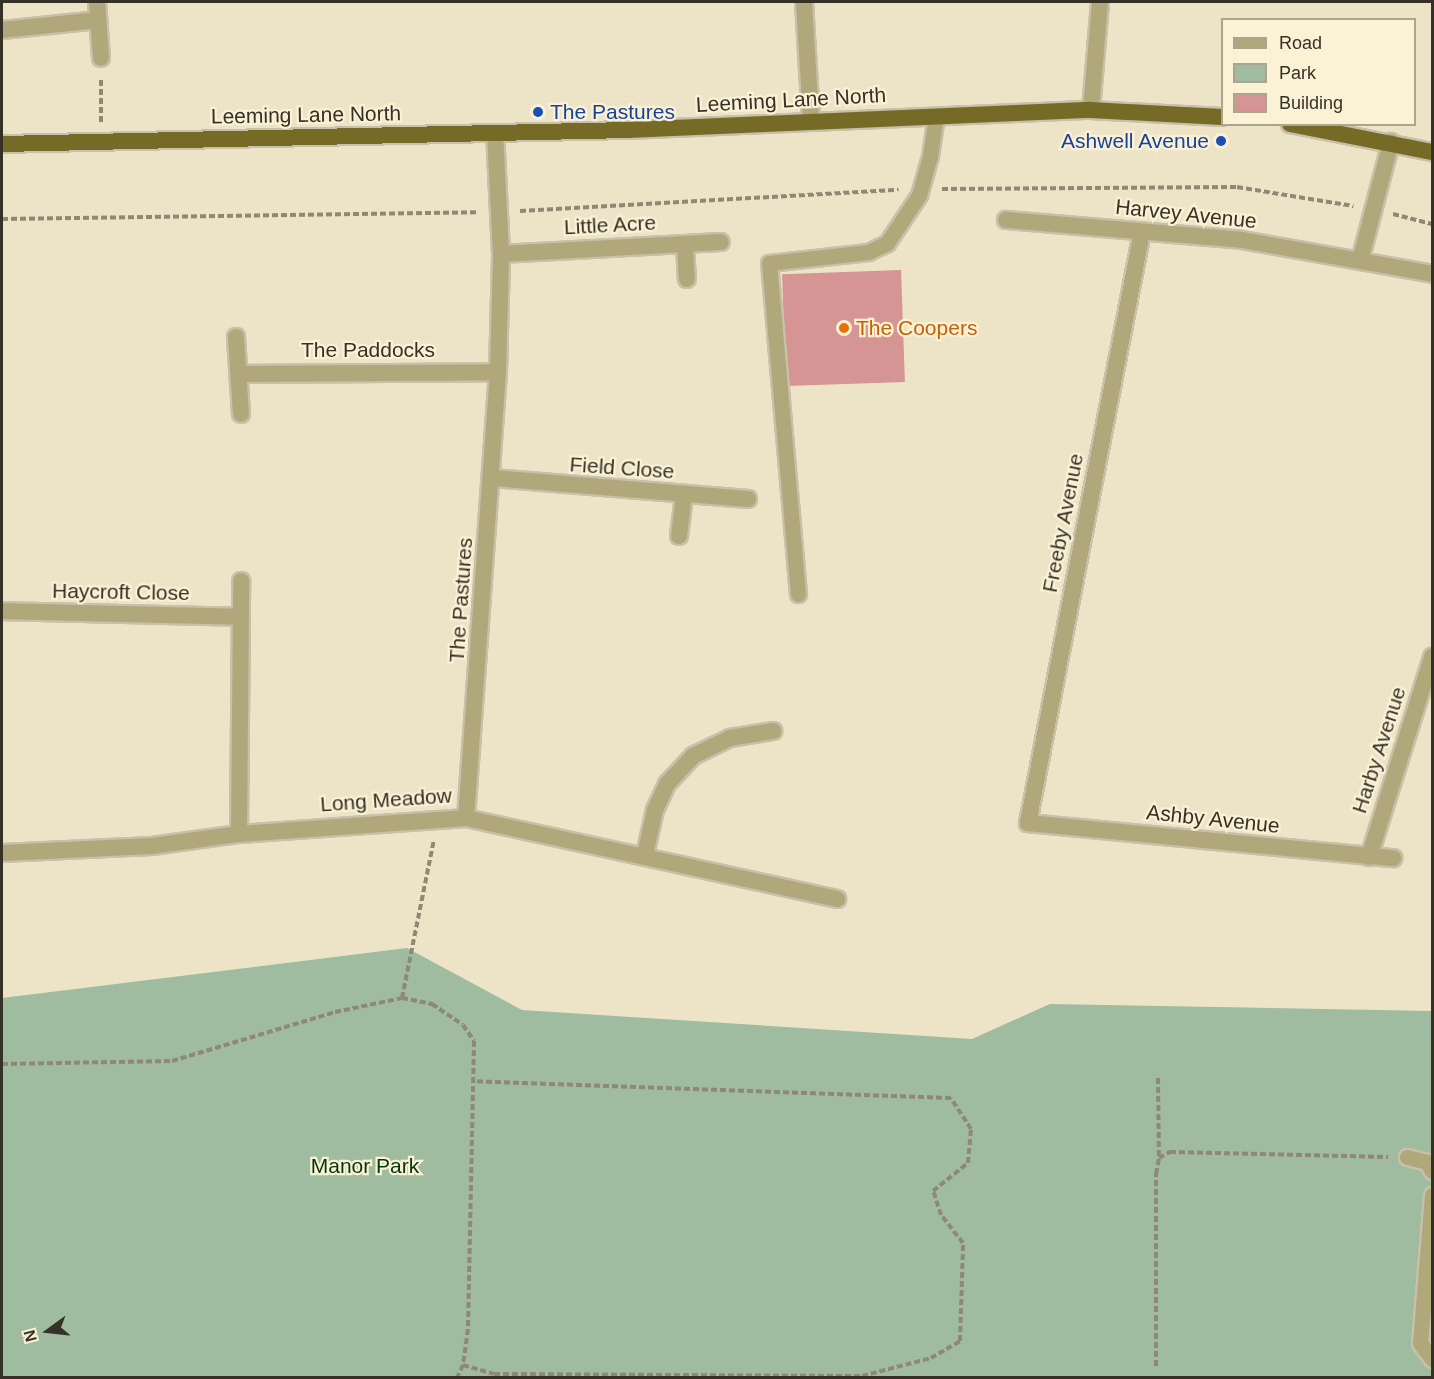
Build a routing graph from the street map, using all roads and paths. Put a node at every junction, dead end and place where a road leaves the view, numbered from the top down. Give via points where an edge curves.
1 (97, 2) edge
2 (804, 2) edge
3 (1100, 2) edge
4 (98, 20) junction
5 (2, 30) edge
6 (101, 58) joint
7 (1091, 110) junction
8 (936, 116) junction
9 (1221, 117) edge
10 (811, 121) junction
11 (1301, 126) edge
12 (495, 133) junction
13 (100, 141) junction
14 (1390, 142) junction
15 (2, 144) edge
16 (1432, 152) edge
17 (921, 189) junction
18 (1373, 209) junction
19 (499, 212) junction
20 (2, 219) edge
21 (1006, 220) dead end
22 (1432, 224) edge
23 (1142, 232) junction
24 (721, 242) dead end
25 (685, 244) junction
26 (501, 254) junction
27 (1360, 261) junction
28 (1432, 274) edge
29 (687, 279) dead end
30 (236, 337) dead end
31 (498, 372) junction
32 (238, 374) junction
33 (241, 414) dead end
34 (493, 478) junction
35 (684, 495) junction
36 (748, 499) dead end
37 (679, 536) dead end
38 (241, 581) dead end
39 (798, 594) dead end
40 (2, 611) edge
41 (240, 617) junction
42 (1432, 657) edge
43 (773, 731) dead end
44 (438, 818) junction
45 (466, 818) junction
46 (1028, 823) joint
47 (239, 834) junction
48 (2, 854) edge
49 (645, 855) junction
50 (1369, 857) junction
51 (1393, 858) dead end
52 (837, 899) dead end
53 (402, 998) junction
54 (2, 1065) edge
55 (1158, 1078) dead end
56 (474, 1081) junction
57 (1407, 1157) joint
58 (1159, 1158) junction
59 (1432, 1171) edge
60 (1432, 1195) edge
61 (1432, 1359) edge
62 (463, 1365) junction
63 (1156, 1366) dead end
64 (457, 1377) edge

1 - 4 street
2 - 10 street
3 - 7 street
4 - 5 street
4 - 6 street
6 - 13 path
7 - 8 highway, Leeming Lane North
7 - 9 highway, Leeming Lane North
8 - 10 highway, Leeming Lane North
8 - 17 lane
10 - 12 highway, Leeming Lane North
11 - 14 highway
12 - 13 highway, Leeming Lane North
12 - 19 street, The Pastures
13 - 15 highway, Leeming Lane North
14 - 16 highway
14 - 18 street
17 - 18 path via 1238,187
17 - 19 path
17 - 39 lane via 887,243 868,252 770,263
18 - 22 path
18 - 27 street
19 - 20 path
19 - 26 street, The Pastures
21 - 23 street, Harvey Avenue
23 - 27 street, Harvey Avenue via 1242,240
23 - 46 street, Freeby Avenue
24 - 25 street, Little Acre
25 - 26 street, Little Acre
25 - 29 street
26 - 31 street, The Pastures
27 - 28 street, Harvey Avenue
30 - 32 street
31 - 32 street, The Paddocks
31 - 34 street, The Pastures
32 - 33 street
34 - 35 street, Field Close
34 - 45 street, The Pastures
35 - 36 street, Field Close
35 - 37 street
38 - 41 street
40 - 41 street, Haycroft Close
41 - 47 street
42 - 50 street, Harby Avenue
43 - 49 street via 730,738 693,756 667,784 655,810
44 - 45 street, Long Meadow
44 - 47 street, Long Meadow
44 - 53 path
45 - 49 street, Long Meadow
46 - 50 street, Ashby Avenue
47 - 48 street, Long Meadow via 152,846
49 - 52 street, Long Meadow
50 - 51 street, Ashby Avenue
53 - 54 path via 335,1012 172,1061
53 - 56 path via 432,1004 463,1025 474,1041
55 - 58 path
56 - 62 path via 471,1265
56 - 62 path via 951,1098 971,1129 968,1163 933,1191 941,1215 963,1243 960,1341 930,1359 862,1376 494,1374
57 - 58 path via 1170,1152
57 - 59 lane via 1427,1162
58 - 63 path
60 - 61 lane via 1420,1343
62 - 64 path

